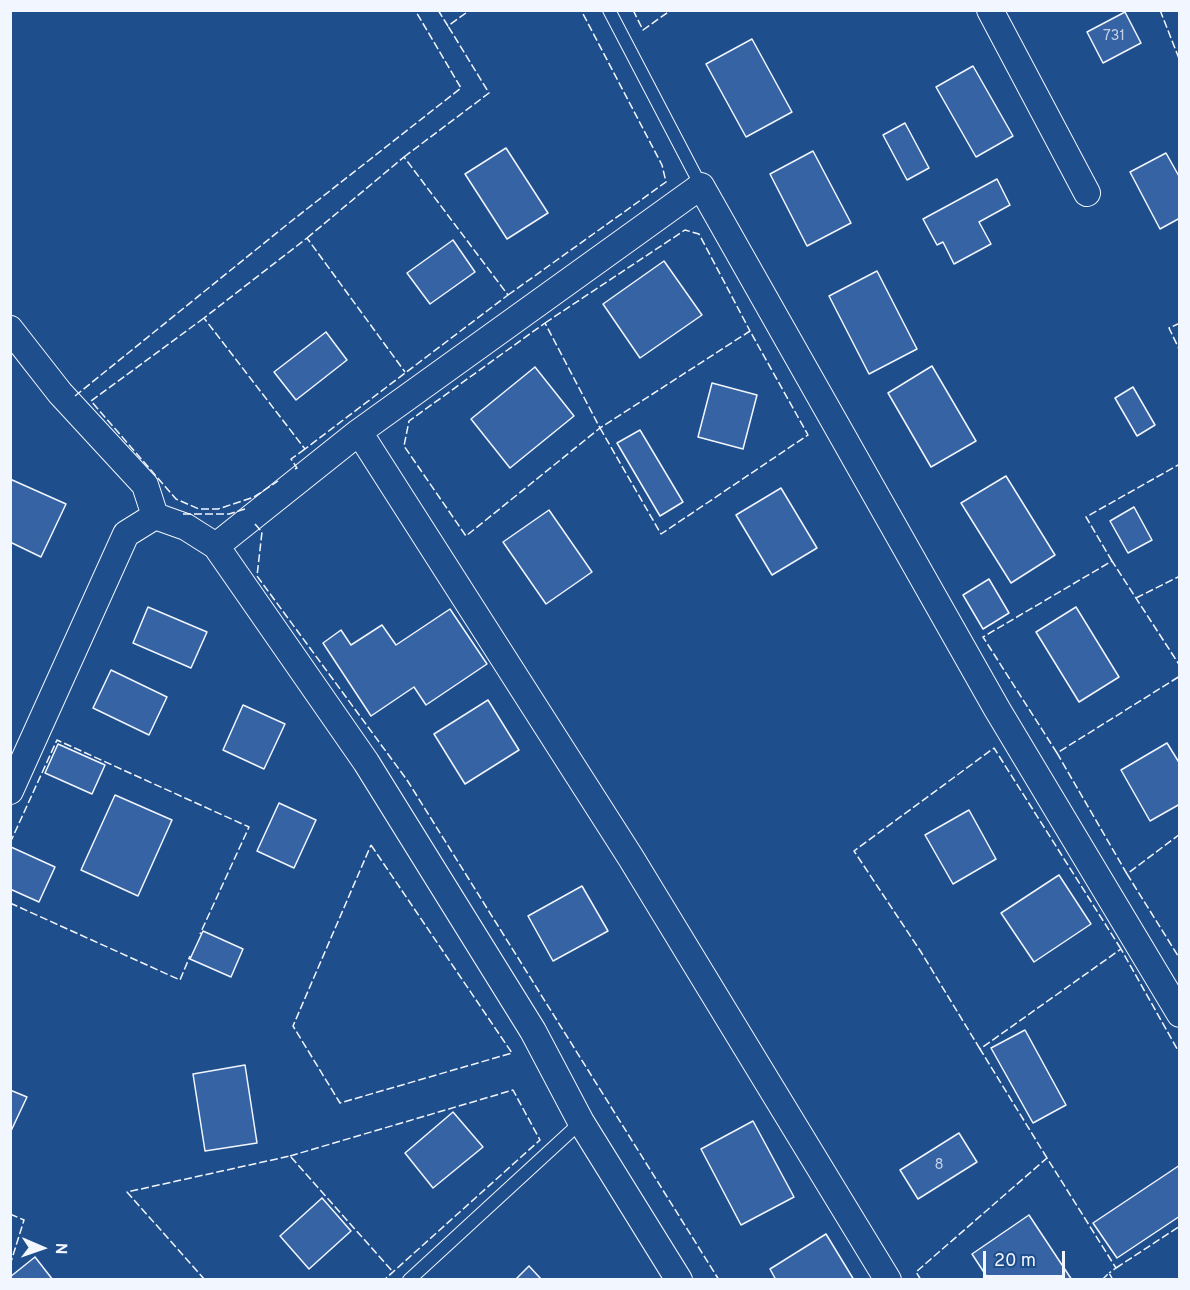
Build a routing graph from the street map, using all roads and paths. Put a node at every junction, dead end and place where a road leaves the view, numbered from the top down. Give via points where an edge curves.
1 (609, 10) edge
2 (990, 10) edge
3 (701, 186) junction
4 (1087, 193) dead end
5 (10, 329) edge
6 (359, 432) junction
7 (155, 516) junction
8 (216, 546) junction
9 (10, 791) edge
10 (1179, 1014) edge
11 (581, 1122) junction
12 (409, 1280) edge
13 (679, 1280) edge
14 (888, 1280) edge

1 - 3 lane
2 - 4 street
3 - 6 street
3 - 10 street via 997,709
5 - 7 street via 60,393 145,485
6 - 8 street
6 - 14 street via 632,858
7 - 8 street via 186,527
7 - 9 street via 126,534
8 - 11 street via 366,762 533,1031
11 - 12 lane
11 - 13 street

